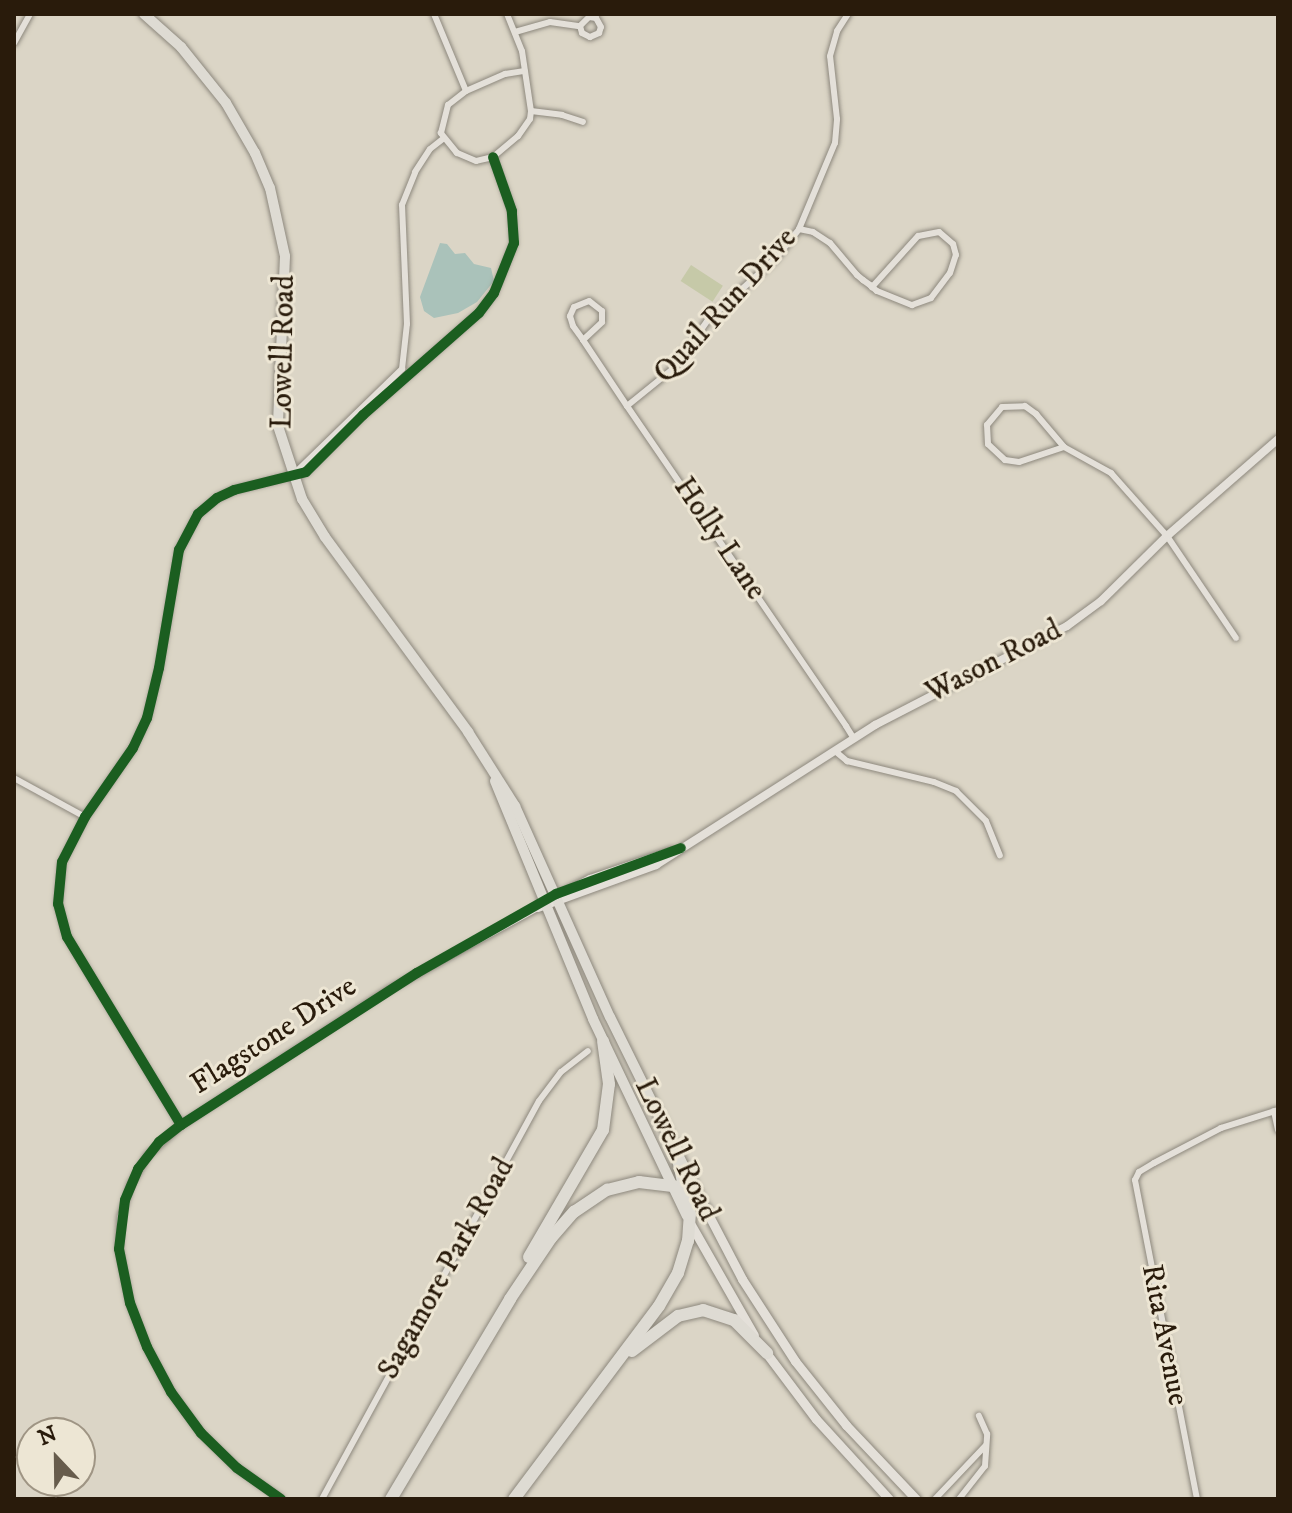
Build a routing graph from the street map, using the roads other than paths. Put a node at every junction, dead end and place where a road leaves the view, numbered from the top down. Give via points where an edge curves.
1 (30, 14) edge
2 (144, 14) edge
3 (434, 14) edge
4 (507, 14) edge
5 (848, 14) edge
6 (580, 26) dead end
7 (515, 32) junction
8 (14, 43) edge
9 (525, 71) junction
10 (466, 91) junction
11 (531, 111) junction
12 (583, 122) dead end
13 (443, 139) junction
14 (493, 157) junction
15 (799, 229) junction
16 (872, 287) junction
17 (583, 340) junction
18 (405, 359) junction
19 (415, 371) junction
20 (627, 406) junction
21 (1278, 439) edge
22 (1064, 447) junction
23 (292, 477) junction
24 (1167, 536) junction
25 (1236, 638) dead end
26 (854, 739) junction
27 (835, 751) junction
28 (491, 767) junction
29 (14, 778) edge
30 (85, 817) junction
31 (1000, 855) dead end
32 (557, 898) junction
33 (542, 906) junction
34 (603, 1041) junction
35 (588, 1051) dead end
36 (1276, 1110) edge
37 (181, 1125) junction
38 (1278, 1130) edge
39 (676, 1150) junction
40 (672, 1185) junction
41 (688, 1192) junction
42 (706, 1210) junction
43 (690, 1223) junction
44 (496, 1320) junction
45 (767, 1353) junction
46 (599, 1384) junction
47 (979, 1416) dead end
48 (987, 1442) junction
49 (281, 1499) edge
50 (322, 1499) edge
51 (391, 1499) edge
52 (514, 1499) edge
53 (889, 1499) edge
54 (916, 1499) edge
55 (935, 1499) edge
56 (959, 1499) edge
57 (1197, 1499) edge

1 - 8 street
2 - 23 main road, Lowell Road via 181,47 226,103 270,188 285,256 278,426
3 - 10 street
4 - 7 street
5 - 15 street, Quail Run Drive via 830,56 835,143
6 - 7 street via 547,22
7 - 9 street
9 - 10 street
9 - 11 street
10 - 13 street via 444,112
11 - 12 street
11 - 14 street via 527,126
13 - 14 street via 464,157
13 - 18 street via 415,172 399,218
14 - 19 street via 514,226 507,264 479,313
15 - 16 street via 830,243
15 - 20 street, Quail Run Drive via 775,259 708,320 674,368
16 - 16 street via 906,304 926,303 954,267 953,244 939,232 922,234
17 - 17 street, Holly Lane via 570,316 578,303 589,301 602,311 602,322
17 - 20 street, Holly Lane
18 - 19 street
18 - 23 street via 391,383
19 - 23 street via 314,465
20 - 26 street, Holly Lane
21 - 24 street, Wason Road
22 - 22 street via 1025,406 1002,407 987,425 988,444 1005,460 1019,462
22 - 24 street via 1111,473
23 - 28 main road, Lowell Road via 325,537
23 - 30 street via 225,494 191,523 179,550 147,718 128,756
24 - 25 street
24 - 26 street, Wason Road via 1101,601 1067,626
26 - 27 street, Wason Road
27 - 31 street via 847,761 956,791 986,821
27 - 32 street, Wason Road via 649,868
28 - 32 main road, Lowell Road via 522,819
28 - 33 main road, Lowell Road
29 - 30 street
30 - 37 street via 60,871 61,921 74,952
32 - 33 street, Wason Road
32 - 39 main road, Lowell Road
33 - 34 main road, Lowell Road
33 - 37 street, Flagstone Drive via 398,984
34 - 40 main road, Lowell Road
34 - 44 highway via 609,1092 600,1137
35 - 50 street, Sagamore Park Road via 561,1072 539,1101
36 - 38 street
36 - 57 street, Rita Avenue via 1221,1128 1139,1172 1136,1194
37 - 49 street, Flagstone Drive via 148,1155 125,1200 119,1249 130,1303 162,1377 190,1420 224,1457
39 - 41 highway
39 - 42 main road, Lowell Road
40 - 41 highway
40 - 43 main road, Lowell Road
40 - 44 highway via 626,1184 579,1208 551,1238
41 - 42 highway
41 - 43 highway
42 - 54 main road, Lowell Road via 742,1279 795,1361
43 - 45 main road, Lowell Road
43 - 46 highway via 670,1289
44 - 51 highway
45 - 46 highway via 731,1318 695,1310 648,1336
45 - 53 main road, Lowell Road via 816,1419
46 - 52 highway
47 - 48 street
48 - 55 street
48 - 56 street via 984,1470

